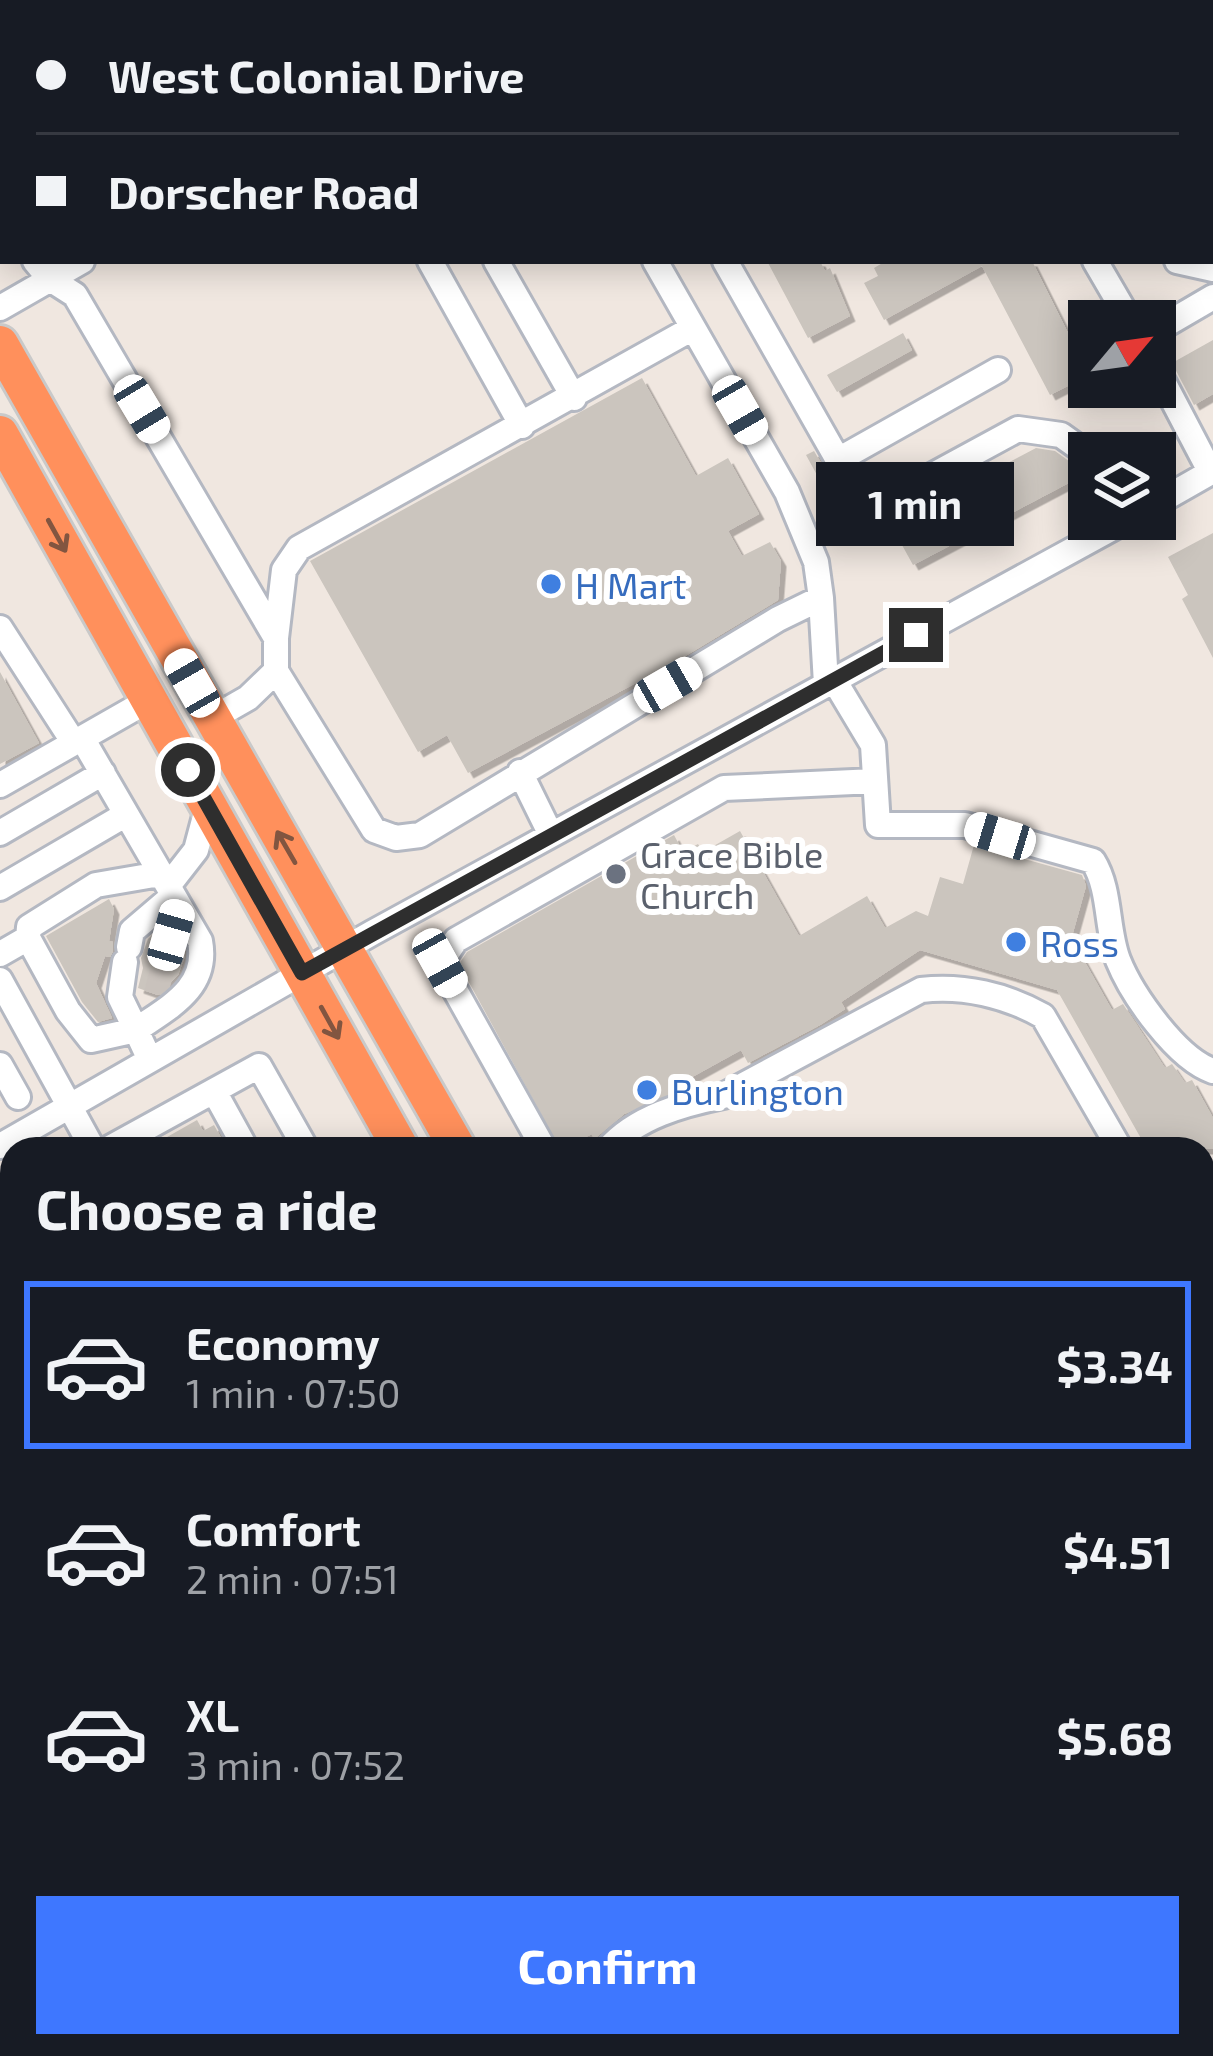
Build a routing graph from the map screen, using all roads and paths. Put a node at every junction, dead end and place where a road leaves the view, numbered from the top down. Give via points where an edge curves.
1 (432, 264) edge
2 (498, 264) edge
3 (657, 264) edge
4 (727, 264) edge
5 (1097, 264) edge
6 (43, 270) edge
7 (1213, 297) edge
8 (1118, 300) edge
9 (0, 308) edge
10 (1176, 319) edge
11 (693, 328) junction
12 (0, 344) edge
13 (998, 370) dead end
14 (0, 376) edge
15 (574, 398) junction
16 (1176, 405) edge
17 (522, 426) junction
18 (0, 434) edge
19 (53, 439) junction
20 (1068, 440) edge
21 (838, 460) junction
22 (1212, 472) edge
23 (1176, 492) edge
24 (1090, 540) edge
25 (821, 598) junction
26 (0, 628) edge
27 (277, 638) junction
28 (276, 671) junction
29 (830, 682) junction
30 (149, 700) junction
31 (212, 718) junction
32 (78, 741) junction
33 (520, 772) junction
34 (103, 773) junction
35 (874, 782) junction
36 (0, 785) edge
37 (208, 805) junction
38 (125, 814) junction
39 (0, 833) edge
40 (551, 835) junction
41 (0, 888) edge
42 (170, 891) junction
43 (171, 935) tunnel mouth
44 (28, 938) junction
45 (344, 949) junction
46 (0, 953) edge
47 (302, 973) junction
48 (0, 980) edge
49 (156, 994) tunnel mouth
50 (68, 1010) junction
51 (8, 1012) edge
52 (143, 1025) junction
53 (29, 1033) junction
54 (150, 1060) junction
55 (0, 1065) edge
56 (1213, 1071) edge
57 (214, 1091) junction
58 (18, 1096) dead end
59 (69, 1106) junction
60 (16, 1137) edge
61 (86, 1137) edge
62 (130, 1137) edge
63 (239, 1137) edge
64 (299, 1137) edge
65 (394, 1137) edge
66 (451, 1137) edge
67 (537, 1137) edge
68 (619, 1137) edge
69 (1113, 1137) edge

1 - 17 street
2 - 15 street
3 - 11 street
4 - 21 street
5 - 8 street
6 - 9 street
6 - 27 street via 74,295
7 - 10 street
11 - 15 street
11 - 25 street via 787,492 816,562
12 - 19 highway
13 - 21 street
14 - 19 highway
15 - 17 street
16 - 22 street
17 - 27 street via 299,548 284,570
18 -> 30 highway
19 - 31 highway
20 - 21 street via 1018,428 867,511
22 - 23 street
24 - 29 street
25 - 29 street
25 - 33 street
26 - 32 street
27 - 28 street
28 - 31 street
28 - 33 street via 374,830 420,835
29 - 35 street via 873,745
29 - 40 street
30 - 32 street
30 - 37 highway
45 -> 31 highway
32 - 34 street
32 - 36 street
33 - 40 street
34 - 38 street
34 - 39 street
35 - 56 street via 878,826 965,825 1093,861 1120,964 1169,1042
35 - 67 street via 724,788 456,940 440,963
37 - 42 street via 196,850
37 - 47 highway
38 - 41 street
38 - 42 street
40 - 45 street
42 - 43 street
42 - 44 street via 97,885 29,927
42 - 52 street via 132,931 127,955 120,998
42 - 52 street via 203,957 189,992
44 - 46 street
44 - 50 street
45 - 47 street
45 - 66 highway
47 - 54 street
47 -> 65 highway
48 - 51 street
49 - 52 street
50 - 52 street via 91,1040
50 - 53 street
51 - 53 street
52 - 54 street
53 - 59 street
54 - 59 street
55 - 58 street
57 - 62 street
57 - 63 street
57 - 64 street via 260,1066
59 - 60 street
59 - 61 street
68 - 69 street via 688,1103 723,1096 921,990 950,986 1043,1016

